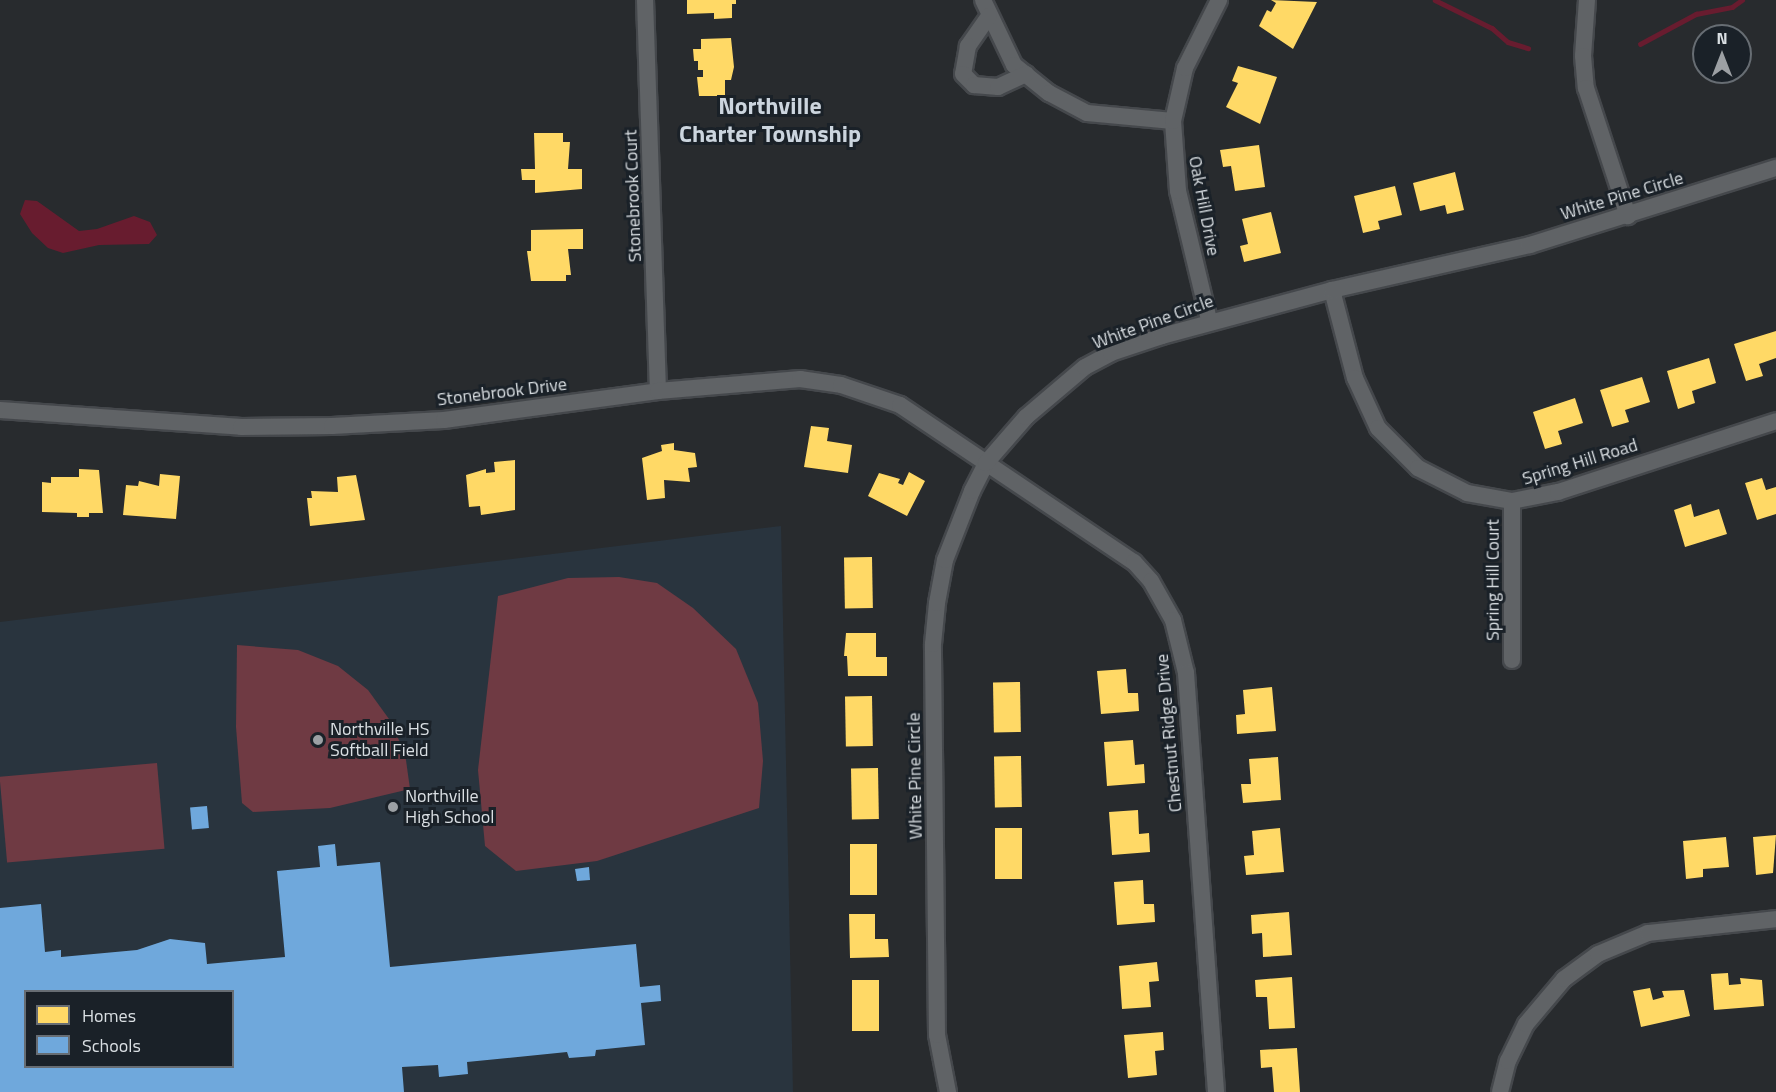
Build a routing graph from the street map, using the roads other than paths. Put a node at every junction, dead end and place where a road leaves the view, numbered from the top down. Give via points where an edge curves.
1 (645, 0) edge
2 (1219, 0) edge
3 (1587, 0) edge
4 (986, 8) edge
5 (1026, 75) junction
6 (1173, 121) junction
7 (1776, 168) edge
8 (1628, 216) junction
9 (1332, 290) junction
10 (1209, 321) junction
11 (658, 391) junction
12 (0, 410) edge
13 (1776, 421) edge
14 (986, 463) junction
15 (1512, 501) junction
16 (1512, 660) dead end
17 (1776, 919) edge
18 (948, 1092) edge
19 (1216, 1092) edge
20 (1500, 1092) edge

1 - 11 street, Stonebrook Court
2 - 6 street, Oak Hill Drive via 1189,58
3 - 8 street via 1583,56 1586,88
4 - 5 street via 1014,64
4 - 5 street via 968,46 963,74 974,85 998,87
5 - 6 street via 1049,93 1087,113
6 - 10 street, Oak Hill Drive via 1178,191
7 - 8 street, White Pine Circle
8 - 9 street, White Pine Circle via 1530,244
9 - 10 street, White Pine Circle
9 - 15 street, Spring Hill Road via 1355,378 1378,428 1400,452 1439,482 1467,494
10 - 14 street, White Pine Circle via 1111,353 1085,367 1026,417
11 - 12 street, Stonebrook Drive via 444,420 332,426 241,427
11 - 14 street, Stonebrook Drive via 800,380 841,385 900,405
13 - 15 street, Spring Hill Road via 1558,492
14 - 18 street, White Pine Circle via 945,560 933,644 937,1035
14 - 19 street, Chestnut Ridge Drive via 1134,562 1151,581 1173,620 1186,674
15 - 16 street, Spring Hill Court
17 - 20 street via 1648,933 1598,954 1557,986 1526,1024 1508,1061

